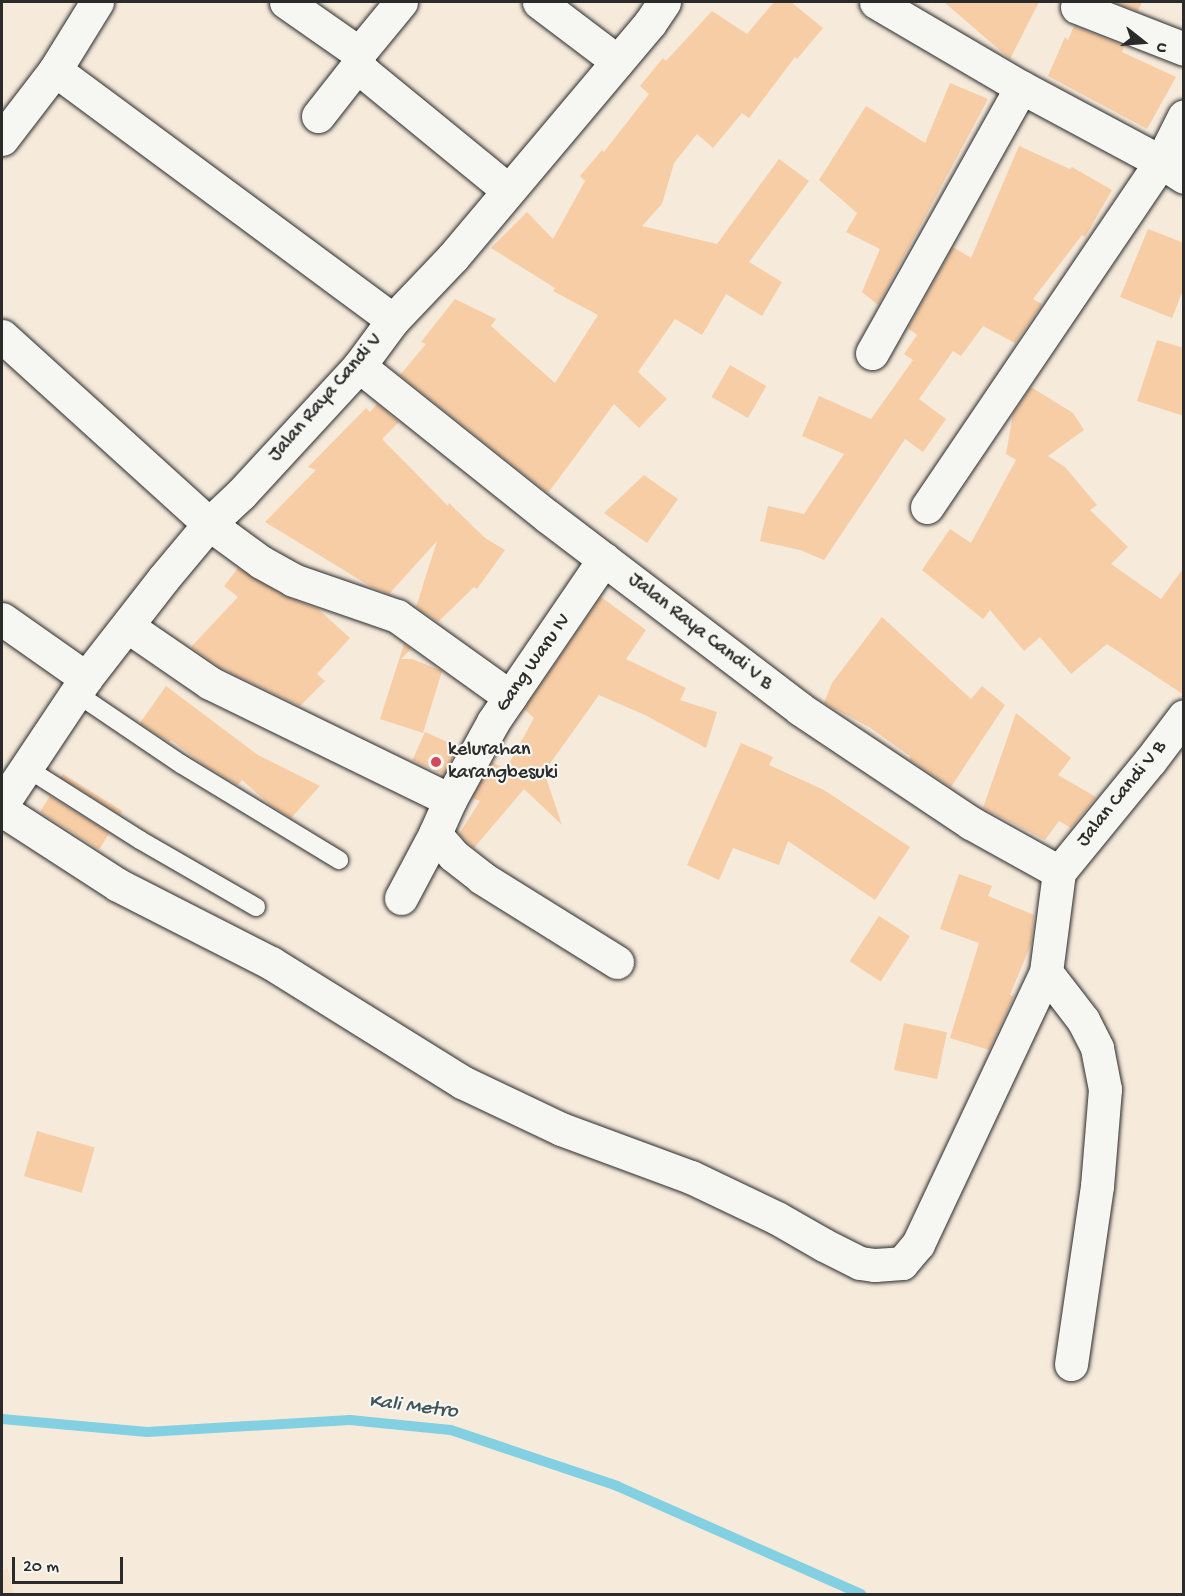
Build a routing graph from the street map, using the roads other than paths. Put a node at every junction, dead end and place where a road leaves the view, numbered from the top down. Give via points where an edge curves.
1 (97, 2) edge
2 (286, 2) edge
3 (401, 2) edge
4 (539, 2) edge
5 (664, 2) edge
6 (876, 2) edge
7 (1077, 7) dead end
8 (1184, 49) edge
9 (359, 59) junction
10 (617, 61) junction
11 (55, 70) junction
12 (1021, 87) junction
13 (318, 116) dead end
14 (1184, 116) edge
15 (2, 138) edge
16 (1172, 170) edge
17 (508, 190) junction
18 (393, 320) junction
19 (2, 336) edge
20 (872, 353) dead end
21 (359, 366) junction
22 (927, 507) dead end
23 (209, 524) junction
24 (604, 559) junction
25 (2, 619) edge
26 (127, 626) junction
27 (81, 686) junction
28 (510, 697) junction
29 (1184, 716) edge
30 (25, 768) junction
31 (450, 800) junction
32 (2, 804) edge
33 (2, 810) edge
34 (435, 834) junction
35 (339, 860) dead end
36 (1059, 872) junction
37 (401, 898) dead end
38 (256, 907) dead end
39 (617, 962) dead end
40 (1046, 972) junction
41 (1071, 1364) dead end

1 - 11 street
2 - 9 street
3 - 9 street
4 - 10 street
5 - 10 street, Jalan Raya Candi V
6 - 12 street
7 - 8 street
9 - 13 street
9 - 17 street
10 - 17 street, Jalan Raya Candi V
11 - 15 street
11 - 18 street
12 - 16 street
12 - 20 street
14 - 16 street
16 - 22 street
17 - 18 street, Jalan Raya Candi V via 453,257
18 - 21 street, Jalan Raya Candi V
19 - 23 street
21 - 23 street, Jalan Raya Candi V
21 - 24 street, Jalan Raya Candi V B
23 - 26 street, Jalan Raya Candi V
23 - 28 street via 293,580 397,616
24 - 28 street, Gang Waru IV
24 - 36 street, Jalan Raya Candi V B via 801,709 970,824
25 - 27 street
26 - 27 street, Jalan Raya Candi V
26 - 31 street via 210,683
27 - 30 street, Jalan Raya Candi V
27 - 35 lane via 181,764
28 - 31 street, Gang Waru IV
29 - 36 street, Jalan Candi V B
30 - 32 street, Jalan Raya Candi V
30 - 38 lane
31 - 34 street, Gang Waru IV
33 - 40 street via 118,885 271,963 472,1087 561,1129 691,1177 860,1263 902,1263 918,1244
34 - 37 street, Gang Waru IV
34 - 39 street via 453,855 482,878
36 - 40 street
40 - 41 street via 1083,1020 1097,1048 1105,1089 1097,1186

